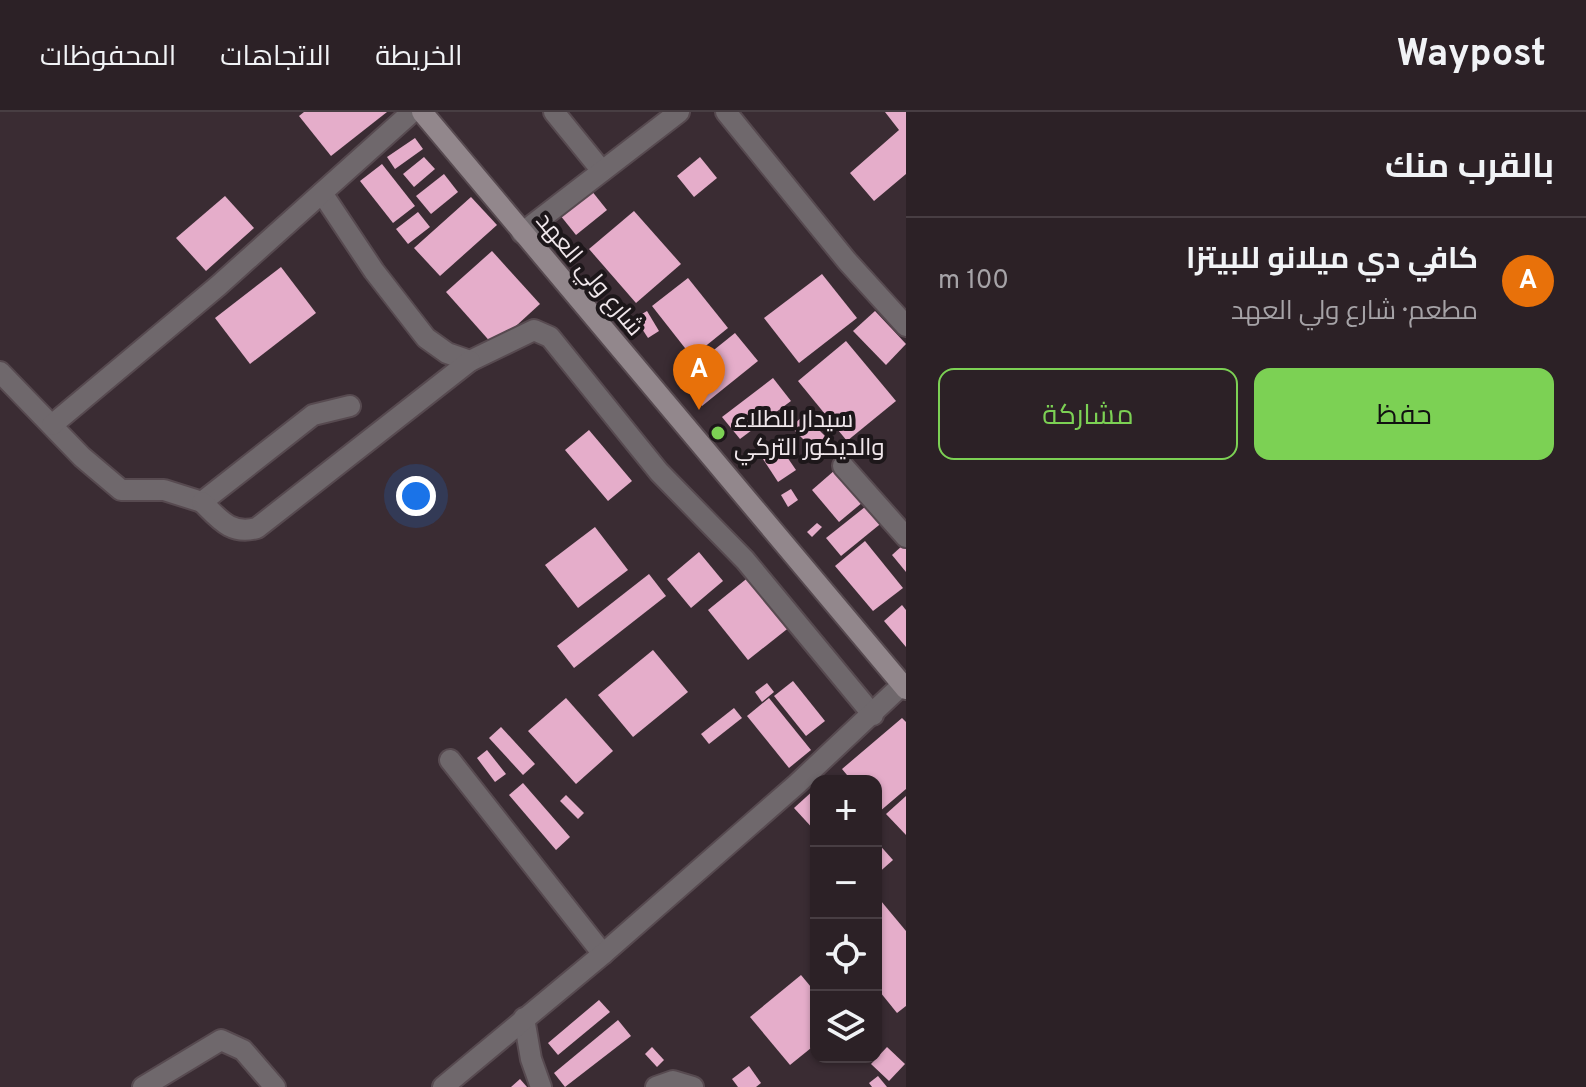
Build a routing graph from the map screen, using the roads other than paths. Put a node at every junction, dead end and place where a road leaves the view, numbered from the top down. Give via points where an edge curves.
1 (412, 112) edge
2 (422, 112) edge
3 (554, 112) edge
4 (679, 112) edge
5 (726, 112) edge
6 (602, 171) junction
7 (322, 193) junction
8 (522, 233) junction
9 (906, 326) edge
10 (470, 361) junction
11 (0, 372) edge
12 (350, 406) dead end
13 (52, 425) junction
14 (843, 466) dead end
15 (202, 502) junction
16 (906, 537) edge
17 (904, 687) edge
18 (873, 715) junction
19 (450, 760) dead end
20 (603, 954) junction
21 (524, 1018) junction
22 (143, 1087) edge
23 (275, 1087) edge
24 (443, 1087) edge
25 (541, 1087) edge
26 (656, 1087) edge
27 (693, 1087) edge

1 - 7 street
2 - 8 main road, شارع ولي العهد
3 - 6 street
4 - 6 street
5 - 9 street
6 - 8 street
7 - 10 street via 426,338
7 - 13 street
8 - 17 main road, شارع ولي العهد
10 - 15 street via 257,528 241,532 225,526
10 - 18 street via 534,330 550,337 659,472 745,560
11 - 13 street
12 - 15 street via 313,415
13 - 15 street via 121,490 164,490
14 - 16 street
17 - 18 street
18 - 20 street
19 - 20 street
20 - 21 street
21 - 24 street
21 - 25 street
22 - 23 street via 221,1040 243,1050
26 - 27 street via 673,1081

